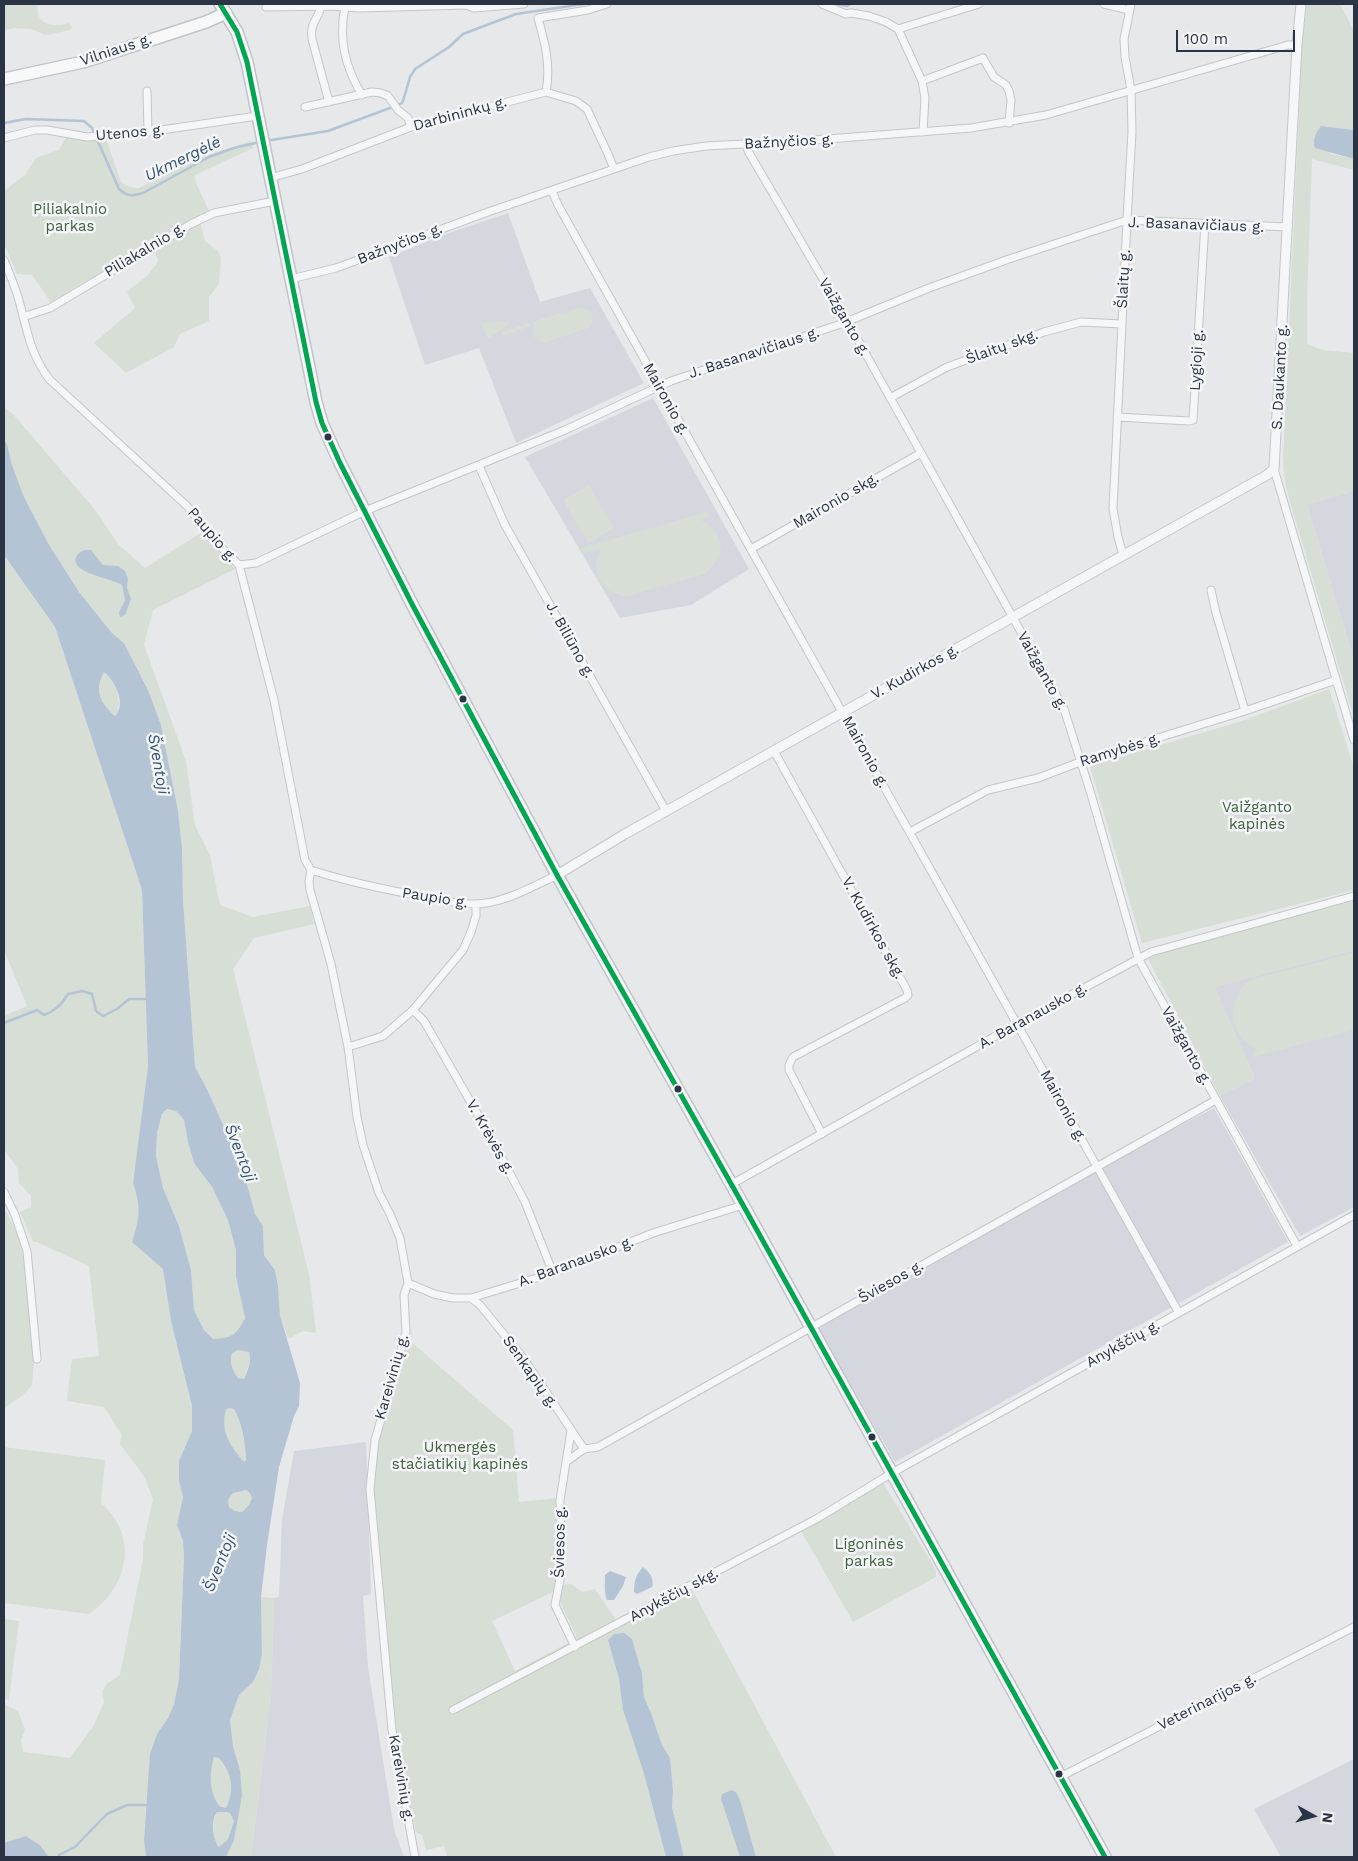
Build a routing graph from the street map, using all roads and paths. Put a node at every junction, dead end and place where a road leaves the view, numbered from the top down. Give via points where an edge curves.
1 (466, 4) edge
2 (524, 4) edge
3 (607, 4) edge
4 (822, 4) edge
5 (979, 4) edge
6 (1104, 4) edge
7 (1300, 4) edge
8 (266, 6) dead end
9 (359, 6) edge
10 (321, 7) junction
11 (345, 7) junction
12 (1130, 7) edge
13 (223, 8) edge
14 (898, 29) junction
15 (1297, 45) junction
16 (4, 79) edge
17 (922, 80) junction
18 (1131, 90) junction
19 (147, 91) dead end
20 (546, 92) junction
21 (362, 95) junction
22 (329, 102) junction
23 (305, 107) dead end
24 (257, 116) junction
25 (1009, 123) junction
26 (411, 127) junction
27 (148, 132) junction
28 (923, 132) junction
29 (4, 138) edge
30 (747, 144) junction
31 (614, 169) junction
32 (270, 178) junction
33 (552, 191) junction
34 (275, 201) junction
35 (1126, 220) junction
36 (1205, 223) junction
37 (1288, 227) junction
38 (4, 260) edge
39 (291, 279) junction
40 (23, 318) junction
41 (847, 322) junction
42 (1122, 324) junction
43 (659, 386) junction
44 (890, 398) junction
45 (1117, 417) junction
46 (921, 453) junction
47 (479, 466) junction
48 (1274, 469) junction
49 (365, 510) junction
50 (751, 549) junction
51 (1123, 555) junction
52 (239, 565) junction
53 (1211, 590) dead end
54 (1012, 617) junction
55 (1336, 680) junction
56 (1245, 711) junction
57 (843, 713) junction
58 (1354, 740) edge
59 (774, 751) junction
60 (1080, 762) junction
61 (666, 812) junction
62 (910, 832) junction
63 (311, 870) junction
64 (557, 875) junction
65 (1354, 896) edge
66 (476, 904) junction
67 (1138, 958) junction
68 (413, 1010) junction
69 (1017, 1024) junction
70 (348, 1047) junction
71 (1216, 1100) junction
72 (822, 1134) junction
73 (1097, 1167) junction
74 (732, 1184) junction
75 (4, 1192) edge
76 (743, 1205) junction
77 (1354, 1215) edge
78 (1297, 1246) junction
79 (553, 1273) junction
80 (408, 1283) junction
81 (471, 1298) junction
82 (1179, 1313) junction
83 (810, 1326) junction
84 (37, 1359) dead end
85 (571, 1431) junction
86 (584, 1449) junction
87 (566, 1462) junction
88 (892, 1473) junction
89 (1354, 1627) edge
90 (575, 1647) junction
91 (452, 1710) dead end
92 (1060, 1777) junction
93 (415, 1857) edge
94 (1105, 1857) edge

1 - 2 street via 474,8
1 - 9 street
3 - 20 street via 538,18 548,63
4 - 14 street via 846,14 869,16
5 - 14 street
6 - 12 street
7 - 15 street, S. Daukanto g.
8 - 10 street
9 - 11 street
10 - 11 street
10 - 22 street via 311,30
11 - 21 street via 342,21 345,54 350,75
12 - 18 street, Šlaitų g. via 1124,39
13 - 16 main road, Vilniaus g. via 206,22 83,62
13 - 24 main road via 241,41
14 - 17 street
15 - 18 street, Bažnyčios g.
15 - 37 street, S. Daukanto g.
17 - 25 street via 983,58 994,77 1009,91
17 - 28 street via 925,98
18 - 25 street, Bažnyčios g.
18 - 35 street, Šlaitų g. via 1132,132
19 - 27 street
20 - 26 street, Darbininkų g.
20 - 31 street, Darbininkų g. via 568,97 587,110
21 - 22 street
21 - 26 street via 381,93 388,96 408,118
22 - 23 street
24 - 27 street, Utenos g.
24 - 32 main road
25 - 28 street, Bažnyčios g.
26 - 32 street, Darbininkų g.
27 - 29 street, Utenos g. via 89,137 35,130
28 - 30 street, Bažnyčios g.
30 - 31 street, Bažnyčios g. via 673,151
30 - 41 street, Vaižganto g. via 748,151
31 - 33 street, Bažnyčios g.
32 - 34 main road
33 - 39 street, Bažnyčios g. via 344,265
33 - 43 street, Maironio g.
34 - 39 main road
34 - 40 street, Piliakalnio g. via 214,214 191,224 50,308
35 - 36 street, J. Basanavičiaus g.
35 - 41 street, J. Basanavičiaus g. via 938,285
35 - 42 street, Šlaitų g.
36 - 37 street, J. Basanavičiaus g.
36 - 45 street, Lygioji g. via 1193,420
37 - 48 street, S. Daukanto g.
38 - 40 street, Paupio g.
39 - 49 main road via 322,423
40 - 52 street, Paupio g. via 36,359 50,380 187,506
41 - 43 street, J. Basanavičiaus g.
41 - 44 street, Vaižganto g.
42 - 44 street, Šlaitų skg. via 1080,322 1044,332 947,367
42 - 45 street, Šlaitų g.
43 - 47 street, J. Basanavičiaus g.
43 - 50 street, Maironio g.
44 - 46 street, Vaižganto g.
45 - 51 street, Šlaitų g. via 1114,509
46 - 50 street, Maironio skg.
46 - 54 street, Vaižganto g.
47 - 49 street, J. Basanavičiaus g.
47 - 61 street, J. Biliūno g. via 506,525
48 - 51 street, V. Kudirkos g.
48 - 55 street, S. Daukanto g.
49 - 52 street, J. Basanavičiaus g. via 256,563
49 - 64 main road
50 - 57 street, Maironio g.
51 - 54 street, V. Kudirkos g.
52 - 63 street, Paupio g. via 274,700 305,860
53 - 56 street
54 - 57 street, V. Kudirkos g.
54 - 60 street, Vaižganto g. via 1064,709
55 - 56 street, Ramybės g.
55 - 58 street, S. Daukanto g.
56 - 60 street, Ramybės g.
57 - 59 street, V. Kudirkos g.
57 - 62 street, Maironio g.
59 - 61 street, V. Kudirkos g.
59 - 72 street, V. Kudirkos skg. via 908,995 790,1060 789,1070
60 - 62 street, Ramybės g. via 1038,778 988,790
60 - 67 street, Vaižganto g.
61 - 64 street, V. Kudirkos g.
62 - 69 street, Maironio g.
63 - 66 street, Paupio g. via 400,893
63 - 70 street, Paupio g. via 310,890 331,964
64 - 66 street, Paupio g. via 498,900
64 - 74 main road
65 - 67 street, A. Baranausko g. via 1225,930
66 - 68 street via 474,924 463,950
67 - 69 street, A. Baranausko g.
67 - 71 street, Vaižganto g.
68 - 70 street via 383,1036
68 - 79 street, V. Krėvės g. via 424,1021 489,1134 525,1202
69 - 72 street, A. Baranausko g.
69 - 73 street, Maironio g.
70 - 80 street, Kareivinių g. via 363,1145 379,1193 400,1238
71 - 73 street, Šviesos g.
71 - 78 street, Vaižganto g.
72 - 74 street, A. Baranausko g.
73 - 82 street, Maironio g.
73 - 83 street, Šviesos g.
74 - 76 main road
75 - 84 street via 27,1251
76 - 79 street, A. Baranausko g. via 653,1233
76 - 83 main road
77 - 78 street, Anykščių g.
78 - 82 street, Anykščių g.
79 - 81 street, A. Baranausko g.
80 - 81 street, A. Baranausko g. via 434,1294
80 - 93 street, Kareivinių g. via 404,1295 406,1333 375,1440 370,1489 392,1730
81 - 85 street, Senkapių g. via 524,1359
82 - 88 street, Anykščių g.
83 - 86 street, Šviesos g. via 598,1447
83 - 88 main road
85 - 86 street, Senkapių g.
85 - 87 street, Šviesos g.
86 - 87 street, Šviesos g.
87 - 90 street, Šviesos g. via 560,1500 561,1574 554,1605
88 - 90 street, Anykščių skg. via 818,1518
88 - 92 main road
89 - 92 street, Veterinarijos g.
90 - 91 street, Anykščių skg.
92 - 94 main road

